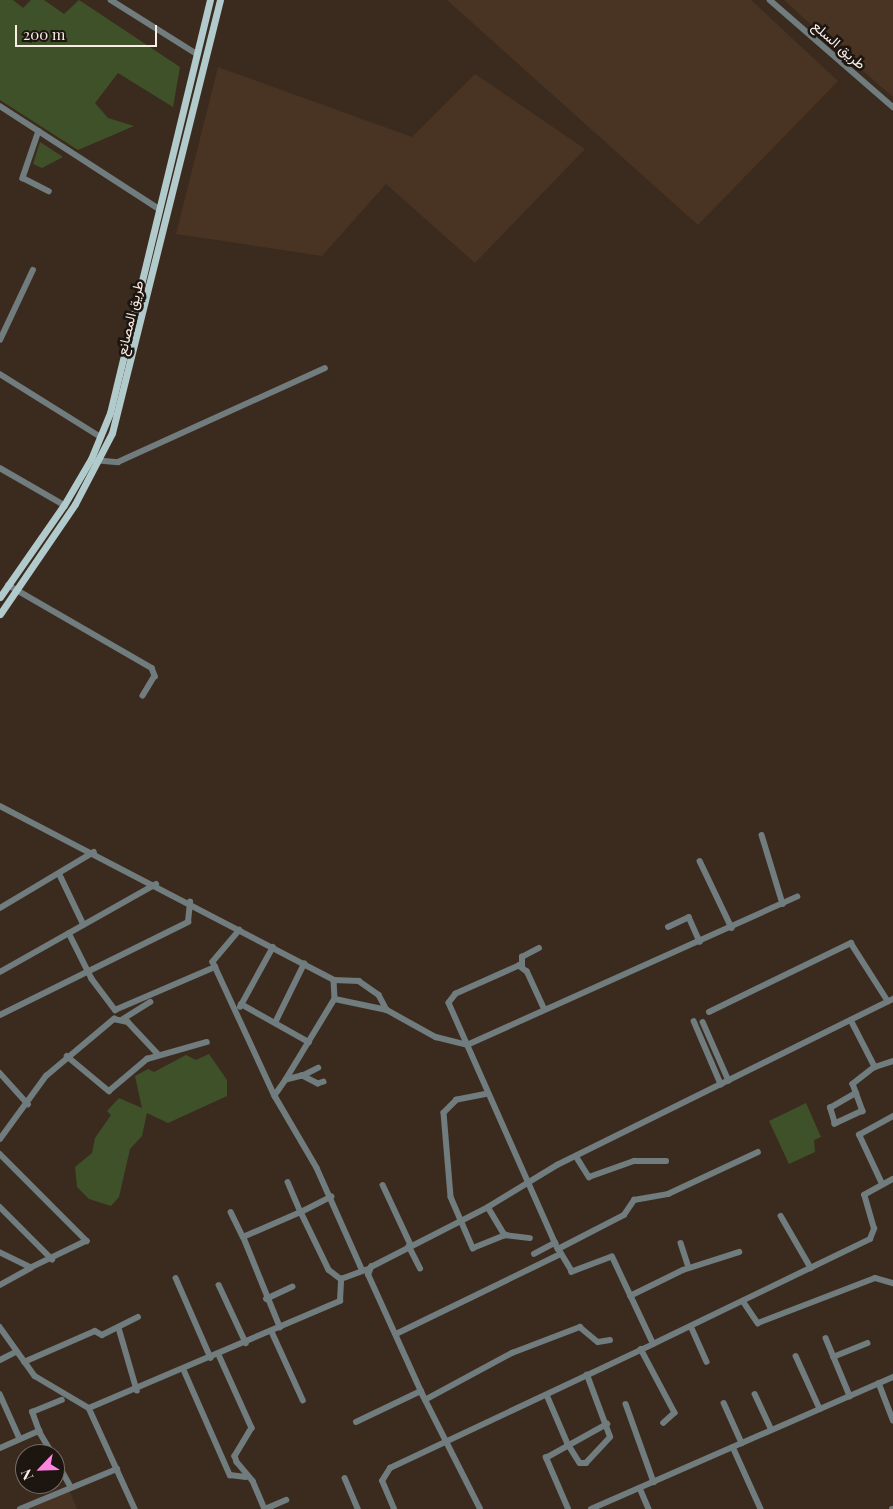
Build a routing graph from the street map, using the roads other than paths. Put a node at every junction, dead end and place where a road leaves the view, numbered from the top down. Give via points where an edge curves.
1 (111, 0) edge
2 (210, 0) edge
3 (220, 0) edge
4 (770, 0) edge
5 (197, 54) junction
6 (0, 106) edge
7 (893, 107) edge
8 (39, 131) junction
9 (49, 191) dead end
10 (159, 209) junction
11 (151, 244) junction
12 (160, 248) junction
13 (34, 270) dead end
14 (0, 340) edge
15 (325, 368) dead end
16 (0, 374) edge
17 (101, 437) junction
18 (91, 459) junction
19 (98, 463) junction
20 (0, 468) edge
21 (64, 505) junction
22 (8, 585) junction
23 (16, 591) junction
24 (0, 598) edge
25 (0, 614) edge
26 (143, 696) dead end
27 (0, 806) edge
28 (762, 835) dead end
29 (94, 852) junction
30 (700, 862) dead end
31 (60, 875) junction
32 (156, 884) junction
33 (797, 897) dead end
34 (190, 902) junction
35 (784, 904) junction
36 (0, 908) edge
37 (84, 925) junction
38 (668, 927) dead end
39 (732, 928) junction
40 (240, 930) junction
41 (69, 933) junction
42 (700, 942) junction
43 (273, 947) junction
44 (539, 948) dead end
45 (304, 964) junction
46 (215, 967) junction
47 (522, 967) junction
48 (0, 972) edge
49 (89, 974) junction
50 (334, 980) junction
51 (335, 999) junction
52 (890, 1000) edge
53 (150, 1002) dead end
54 (241, 1004) junction
55 (544, 1009) junction
56 (387, 1010) junction
57 (709, 1012) dead end
58 (236, 1013) junction
59 (0, 1016) edge
60 (123, 1020) junction
61 (852, 1020) junction
62 (694, 1021) dead end
63 (703, 1022) dead end
64 (275, 1023) junction
65 (207, 1042) dead end
66 (309, 1042) junction
67 (467, 1045) junction
68 (159, 1055) junction
69 (67, 1056) junction
70 (893, 1061) edge
71 (875, 1067) junction
72 (318, 1068) dead end
73 (0, 1073) edge
74 (302, 1076) junction
75 (286, 1080) junction
76 (729, 1080) junction
77 (324, 1082) dead end
78 (722, 1084) junction
79 (856, 1093) junction
80 (488, 1094) junction
81 (275, 1096) junction
82 (28, 1104) junction
83 (893, 1116) edge
84 (0, 1139) edge
85 (758, 1152) dead end
86 (0, 1154) edge
87 (576, 1156) junction
88 (666, 1161) dead end
89 (893, 1179) edge
90 (288, 1182) dead end
91 (529, 1182) junction
92 (882, 1184) junction
93 (383, 1185) dead end
94 (331, 1197) junction
95 (0, 1207) edge
96 (488, 1207) junction
97 (231, 1212) dead end
98 (301, 1212) junction
99 (781, 1216) dead end
100 (462, 1221) junction
101 (505, 1234) junction
102 (243, 1237) junction
103 (530, 1238) dead end
104 (681, 1243) dead end
105 (410, 1246) junction
106 (558, 1249) junction
107 (739, 1252) dead end
108 (0, 1253) edge
109 (534, 1254) dead end
110 (52, 1259) junction
111 (31, 1268) junction
112 (420, 1268) dead end
113 (689, 1268) junction
114 (811, 1268) junction
115 (362, 1269) junction
116 (369, 1269) junction
117 (176, 1278) dead end
118 (341, 1278) junction
119 (893, 1283) edge
120 (0, 1285) edge
121 (219, 1285) dead end
122 (292, 1287) dead end
123 (630, 1296) junction
124 (266, 1299) junction
125 (743, 1301) junction
126 (138, 1317) dead end
127 (691, 1326) junction
128 (0, 1327) edge
129 (119, 1328) junction
130 (280, 1328) junction
131 (272, 1332) junction
132 (396, 1334) junction
133 (826, 1338) dead end
134 (610, 1340) dead end
135 (246, 1343) junction
136 (867, 1343) dead end
137 (653, 1344) junction
138 (641, 1349) junction
139 (16, 1352) junction
140 (219, 1355) junction
141 (796, 1356) dead end
142 (833, 1357) junction
143 (212, 1358) junction
144 (0, 1360) edge
145 (24, 1362) junction
146 (707, 1362) dead end
147 (184, 1370) junction
148 (587, 1375) junction
149 (893, 1377) edge
150 (879, 1383) junction
151 (137, 1390) junction
152 (421, 1391) junction
153 (0, 1394) edge
154 (755, 1394) dead end
155 (547, 1395) junction
156 (850, 1396) junction
157 (62, 1400) dead end
158 (303, 1400) dead end
159 (425, 1400) junction
160 (724, 1403) dead end
161 (626, 1404) dead end
162 (89, 1408) junction
163 (820, 1409) junction
164 (893, 1420) edge
165 (356, 1422) dead end
166 (664, 1423) dead end
167 (608, 1424) junction
168 (39, 1430) junction
169 (771, 1430) junction
170 (20, 1439) junction
171 (742, 1442) junction
172 (448, 1443) junction
173 (47, 1444) edge
174 (568, 1444) junction
175 (0, 1448) edge
176 (733, 1448) junction
177 (235, 1456) junction
178 (226, 1466) junction
179 (117, 1469) junction
180 (65, 1476) edge
181 (246, 1477) junction
182 (345, 1478) dead end
183 (654, 1482) junction
184 (71, 1486) junction
185 (640, 1488) junction
186 (286, 1500) dead end
187 (601, 1507) edge
188 (20, 1509) edge
189 (134, 1509) edge
190 (265, 1509) edge
191 (358, 1509) edge
192 (394, 1509) edge
193 (480, 1509) edge
194 (568, 1509) edge
195 (591, 1509) edge
196 (649, 1509) edge
197 (760, 1509) edge

1 - 5 street
2 - 5 main road, طريق المصانع
3 - 12 main road, طريق المصانع
4 - 7 street, طريق السلع
5 - 10 main road, طريق المصانع
6 - 8 street
8 - 9 street via 23,178
8 - 10 street
10 - 11 main road, طريق المصانع
11 - 12 main road
11 - 17 main road, طريق المصانع via 123,369
12 - 19 main road, طريق المصانع via 125,393
13 - 14 street
15 - 19 street via 118,462
16 - 17 street
17 - 18 main road, طريق المصانع
18 - 19 street
18 - 21 main road, طريق المصانع
19 - 23 main road, طريق المصانع
20 - 21 street
21 - 22 main road, طريق المصانع
22 - 23 street
22 - 24 main road, طريق المصانع
23 - 25 main road, طريق المصانع
23 - 26 street via 152,668 155,676
27 - 29 street
28 - 35 street
29 - 31 street
29 - 32 street
30 - 39 street
31 - 36 street via 48,877
31 - 37 street
32 - 34 street
32 - 37 street
33 - 35 street
34 - 40 street
34 - 49 street via 188,922
35 - 39 street
37 - 41 street
38 - 42 street via 689,917
39 - 42 street
40 - 43 street
40 - 46 street via 212,958
41 - 48 street
41 - 49 street
42 - 55 street
43 - 45 street
43 - 54 street
44 - 47 street via 522,957
45 - 50 street
45 - 64 street
46 - 49 street via 163,986 120,1010 110,1008
46 - 58 street
47 - 55 street
47 - 67 street via 452,996 450,1007
49 - 59 street
50 - 51 street
50 - 56 street via 359,982 379,995
51 - 56 street
51 - 66 street
52 - 57 street via 851,943
52 - 61 street
53 - 60 street
54 - 58 street
54 - 64 street
55 - 67 street
56 - 67 street via 436,1037
58 - 81 street
60 - 68 street
60 - 69 street via 113,1019
61 - 71 street
61 - 76 street
62 - 78 street
63 - 76 street
64 - 66 street
65 - 68 street
66 - 75 street
67 - 80 street
68 - 69 street via 145,1061 109,1091
69 - 82 street
70 - 71 street
71 - 79 street via 854,1082
72 - 74 street
73 - 82 street
74 - 75 street
74 - 77 street via 318,1084
75 - 81 street
76 - 78 street
78 - 87 street
79 - 79 street via 863,1111 835,1124 830,1108
80 - 91 street
80 - 100 street via 457,1100 444,1113 452,1201
81 - 94 street
82 - 84 street
83 - 92 street via 859,1134
85 - 106 street via 668,1194 634,1200 624,1216
86 - 110 street via 88,1241
87 - 88 street via 589,1177 634,1161
87 - 91 street
89 - 92 street
90 - 98 street
91 - 96 street
91 - 106 street
92 - 114 street via 864,1195 873,1238
93 - 105 street
94 - 98 street
94 - 115 street
95 - 110 street
96 - 100 street
96 - 101 street
97 - 102 street
98 - 102 street
98 - 118 street via 328,1270
99 - 114 street
100 - 101 street via 473,1248
100 - 105 street
101 - 103 street
102 - 124 street
104 - 113 street
105 - 112 street
105 - 116 street
106 - 109 street
106 - 123 street via 572,1272 610,1256
106 - 132 street
107 - 113 street
108 - 111 street
110 - 111 street
111 - 120 street
113 - 123 street
114 - 125 street
115 - 116 street
115 - 118 street
116 - 132 street
117 - 143 street
118 - 130 street via 341,1301
119 - 125 street via 875,1278 758,1323
121 - 135 street
122 - 124 street
123 - 137 street
124 - 130 street
125 - 127 street
126 - 129 street
127 - 137 street
127 - 146 street
128 - 139 street
129 - 145 street via 102,1335 94,1331
129 - 151 street
130 - 131 street
131 - 135 street
131 - 158 street
132 - 152 street
133 - 142 street
134 - 159 street via 598,1342 580,1327 512,1352
135 - 140 street
136 - 142 street
137 - 138 street
138 - 148 street
138 - 166 street via 675,1413
139 - 144 street
139 - 145 street
140 - 143 street
140 - 177 street via 252,1428
141 - 163 street
142 - 156 street
143 - 147 street
145 - 162 street via 35,1376
147 - 151 street
147 - 178 street
148 - 155 street
148 - 167 street
149 - 150 street
150 - 156 street
150 - 164 street
151 - 162 street
152 - 159 street
152 - 165 street
153 - 170 street
154 - 169 street
155 - 172 street
155 - 174 street
156 - 163 street
157 - 168 street via 32,1412
159 - 172 street
160 - 171 street
161 - 183 street
162 - 179 street
163 - 169 street
167 - 174 street
167 - 174 street via 608,1442 586,1463 580,1463
168 - 170 street
168 - 173 street
169 - 171 street
170 - 175 street
171 - 176 street
172 - 192 street via 384,1472 384,1488
172 - 193 street
174 - 194 street via 546,1458
176 - 183 street
176 - 197 street
177 - 178 street
177 - 181 street
178 - 181 street via 233,1477
179 - 184 street
179 - 189 street
180 - 184 street
181 - 190 street via 253,1481
182 - 191 street
183 - 185 street
184 - 188 street
185 - 187 street
185 - 196 street
186 - 190 street
187 - 195 street

